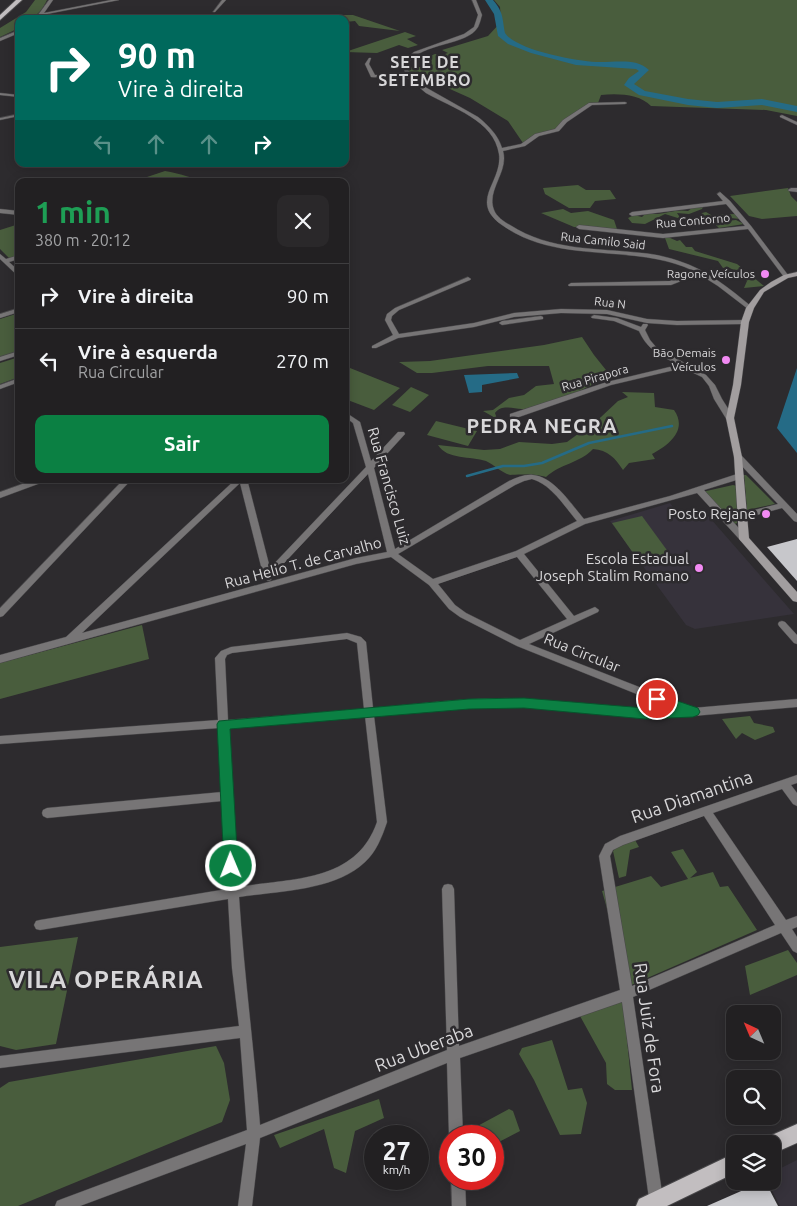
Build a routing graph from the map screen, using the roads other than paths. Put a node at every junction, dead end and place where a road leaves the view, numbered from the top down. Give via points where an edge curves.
1 (19, 0) edge
2 (51, 0) edge
3 (88, 0) edge
4 (117, 0) edge
5 (224, 0) edge
6 (474, 0) edge
7 (93, 4) junction
8 (214, 11) dead end
9 (42, 14) joint
10 (0, 18) edge
11 (15, 33) edge
12 (0, 40) edge
13 (370, 59) dead end
14 (408, 76) junction
15 (0, 94) edge
16 (7, 95) junction
17 (15, 96) edge
18 (0, 100) edge
19 (625, 103) dead end
20 (15, 116) edge
21 (782, 116) dead end
22 (0, 119) edge
23 (797, 124) edge
24 (502, 150) junction
25 (720, 194) dead end
26 (728, 202) junction
27 (0, 211) edge
28 (15, 213) edge
29 (632, 214) dead end
30 (579, 227) dead end
31 (749, 227) junction
32 (0, 256) edge
33 (15, 258) edge
34 (6, 261) junction
35 (15, 271) edge
36 (701, 271) junction
37 (797, 274) edge
38 (786, 276) junction
39 (468, 279) dead end
40 (571, 285) dead end
41 (750, 308) junction
42 (15, 311) edge
43 (0, 316) edge
44 (626, 319) junction
45 (647, 321) junction
46 (745, 322) junction
47 (642, 330) junction
48 (398, 336) junction
49 (374, 347) dead end
50 (15, 354) edge
51 (0, 360) edge
52 (684, 366) junction
53 (15, 381) edge
54 (0, 387) edge
55 (513, 416) dead end
56 (349, 417) edge
57 (730, 418) junction
58 (401, 434) dead end
59 (738, 457) junction
60 (369, 465) junction
61 (740, 476) junction
62 (32, 483) edge
63 (124, 483) edge
64 (238, 483) edge
65 (243, 483) edge
66 (698, 490) junction
67 (0, 495) edge
68 (783, 505) junction
69 (742, 516) junction
70 (797, 519) edge
71 (582, 522) junction
72 (744, 539) junction
73 (519, 553) junction
74 (392, 554) junction
75 (268, 575) junction
76 (432, 583) junction
77 (270, 585) junction
78 (797, 598) edge
79 (595, 610) dead end
80 (0, 614) edge
81 (573, 620) junction
82 (782, 624) dead end
83 (68, 641) junction
84 (797, 642) edge
85 (520, 644) junction
86 (0, 660) edge
87 (797, 703) edge
88 (370, 712) junction
89 (693, 712) junction
90 (223, 724) junction
91 (0, 740) edge
92 (797, 779) edge
93 (784, 784) junction
94 (228, 796) junction
95 (797, 801) edge
96 (706, 811) junction
97 (47, 813) dead end
98 (604, 856) joint
99 (448, 889) dead end
100 (233, 893) junction
101 (797, 921) edge
102 (40, 924) dead end
103 (783, 926) junction
104 (797, 947) edge
105 (627, 994) junction
106 (245, 1030) junction
107 (453, 1054) junction
108 (0, 1062) edge
109 (456, 1125) edge
110 (797, 1133) edge
111 (254, 1134) junction
112 (781, 1141) edge
113 (726, 1168) edge
114 (458, 1190) edge
115 (653, 1205) edge
116 (62, 1206) edge
117 (245, 1206) edge
118 (459, 1206) edge

1 - 10 main road
2 - 9 street
3 - 7 street
4 - 7 street
5 - 8 street
6 - 14 street via 480,15 476,27 462,36 413,55 405,63
7 - 9 street
11 - 12 street
13 - 14 street via 367,64 373,76
14 - 24 street via 417,85 474,116 495,134
15 - 16 street
16 - 17 street
16 - 18 street
19 - 24 street via 591,104 565,121 558,130
20 - 22 street
21 - 23 street
24 - 36 street, Rua Camilo Said via 503,163 489,193 488,203 496,218 506,226 554,246 651,256
25 - 26 street, Rua Contorno
26 - 29 street
26 - 31 street, Rua Contorno
27 - 28 street
30 - 31 street, Rua Contorno via 663,236
31 - 38 street, Rua Contorno
32 - 34 street
33 - 34 street
34 - 35 street
36 - 40 street via 671,283
36 - 41 street, Rua Camilo Said
37 - 38 main road
38 - 41 main road via 762,291
39 - 48 street via 389,315 388,320
41 - 46 main road
42 - 43 street
44 - 45 street, Rua N
44 - 47 street, Rua N
44 - 48 street, Rua N via 596,312 514,315 474,325
45 - 46 street, Rua N via 692,324
45 - 47 street
46 - 57 main road via 738,385
47 - 52 street via 654,348
48 - 49 street, Rua N
50 - 51 street
52 - 55 street, Rua Pirapora via 609,383
52 - 57 street via 708,380
53 - 54 street
56 - 60 street, Rua Francisco Luiz via 356,422
57 - 59 main road
58 - 60 street
59 - 61 main road
59 - 68 street
60 - 74 street, Rua Francisco Luiz
60 - 75 street
61 - 66 street
61 - 69 main road
62 - 67 street
63 - 80 street
64 - 83 street
65 - 75 street
66 - 71 street
66 - 72 street
68 - 69 street
68 - 70 street
69 - 72 main road
71 - 73 street
71 - 74 street, Rua Helio T. de Carvalho via 544,480 524,478
72 - 78 main road
73 - 76 street
73 - 81 street
74 - 76 street, Rua Francisco Luiz
74 - 77 street, Rua Helio T. de Carvalho
75 - 77 street
76 - 85 street, Rua Circular via 452,607
77 - 83 street, Rua Helio T. de Carvalho
79 - 81 street
81 - 85 street
82 - 84 street
83 - 86 street, Rua Helio T. de Carvalho
85 - 89 street, Rua Circular
87 - 89 street, Rua Circular
88 - 89 street via 524,703 645,714
88 - 90 street
88 - 90 street via 361,642 347,636 224,653 220,658
88 - 100 street via 382,822 366,856 346,870 313,880
90 - 91 street
90 - 94 street
92 - 93 street, Rua Diamantina
93 - 95 street
93 - 96 street, Rua Diamantina
94 - 97 street
94 - 100 street
96 - 98 street, Rua Diamantina via 620,841 609,847
96 - 103 street
98 - 105 street, Rua Juiz de Fora
99 - 107 street
100 - 102 street
100 - 106 street
101 - 103 street, Rua Uberaba
103 - 104 street
103 - 105 street, Rua Uberaba
105 - 107 street, Rua Uberaba
105 - 115 street, Rua Juiz de Fora
106 - 108 street
106 - 111 street
107 - 109 street
107 - 111 street, Rua Uberaba
110 - 112 main road
111 - 116 street, Rua Uberaba
111 - 117 street
113 - 115 main road
114 - 118 street

